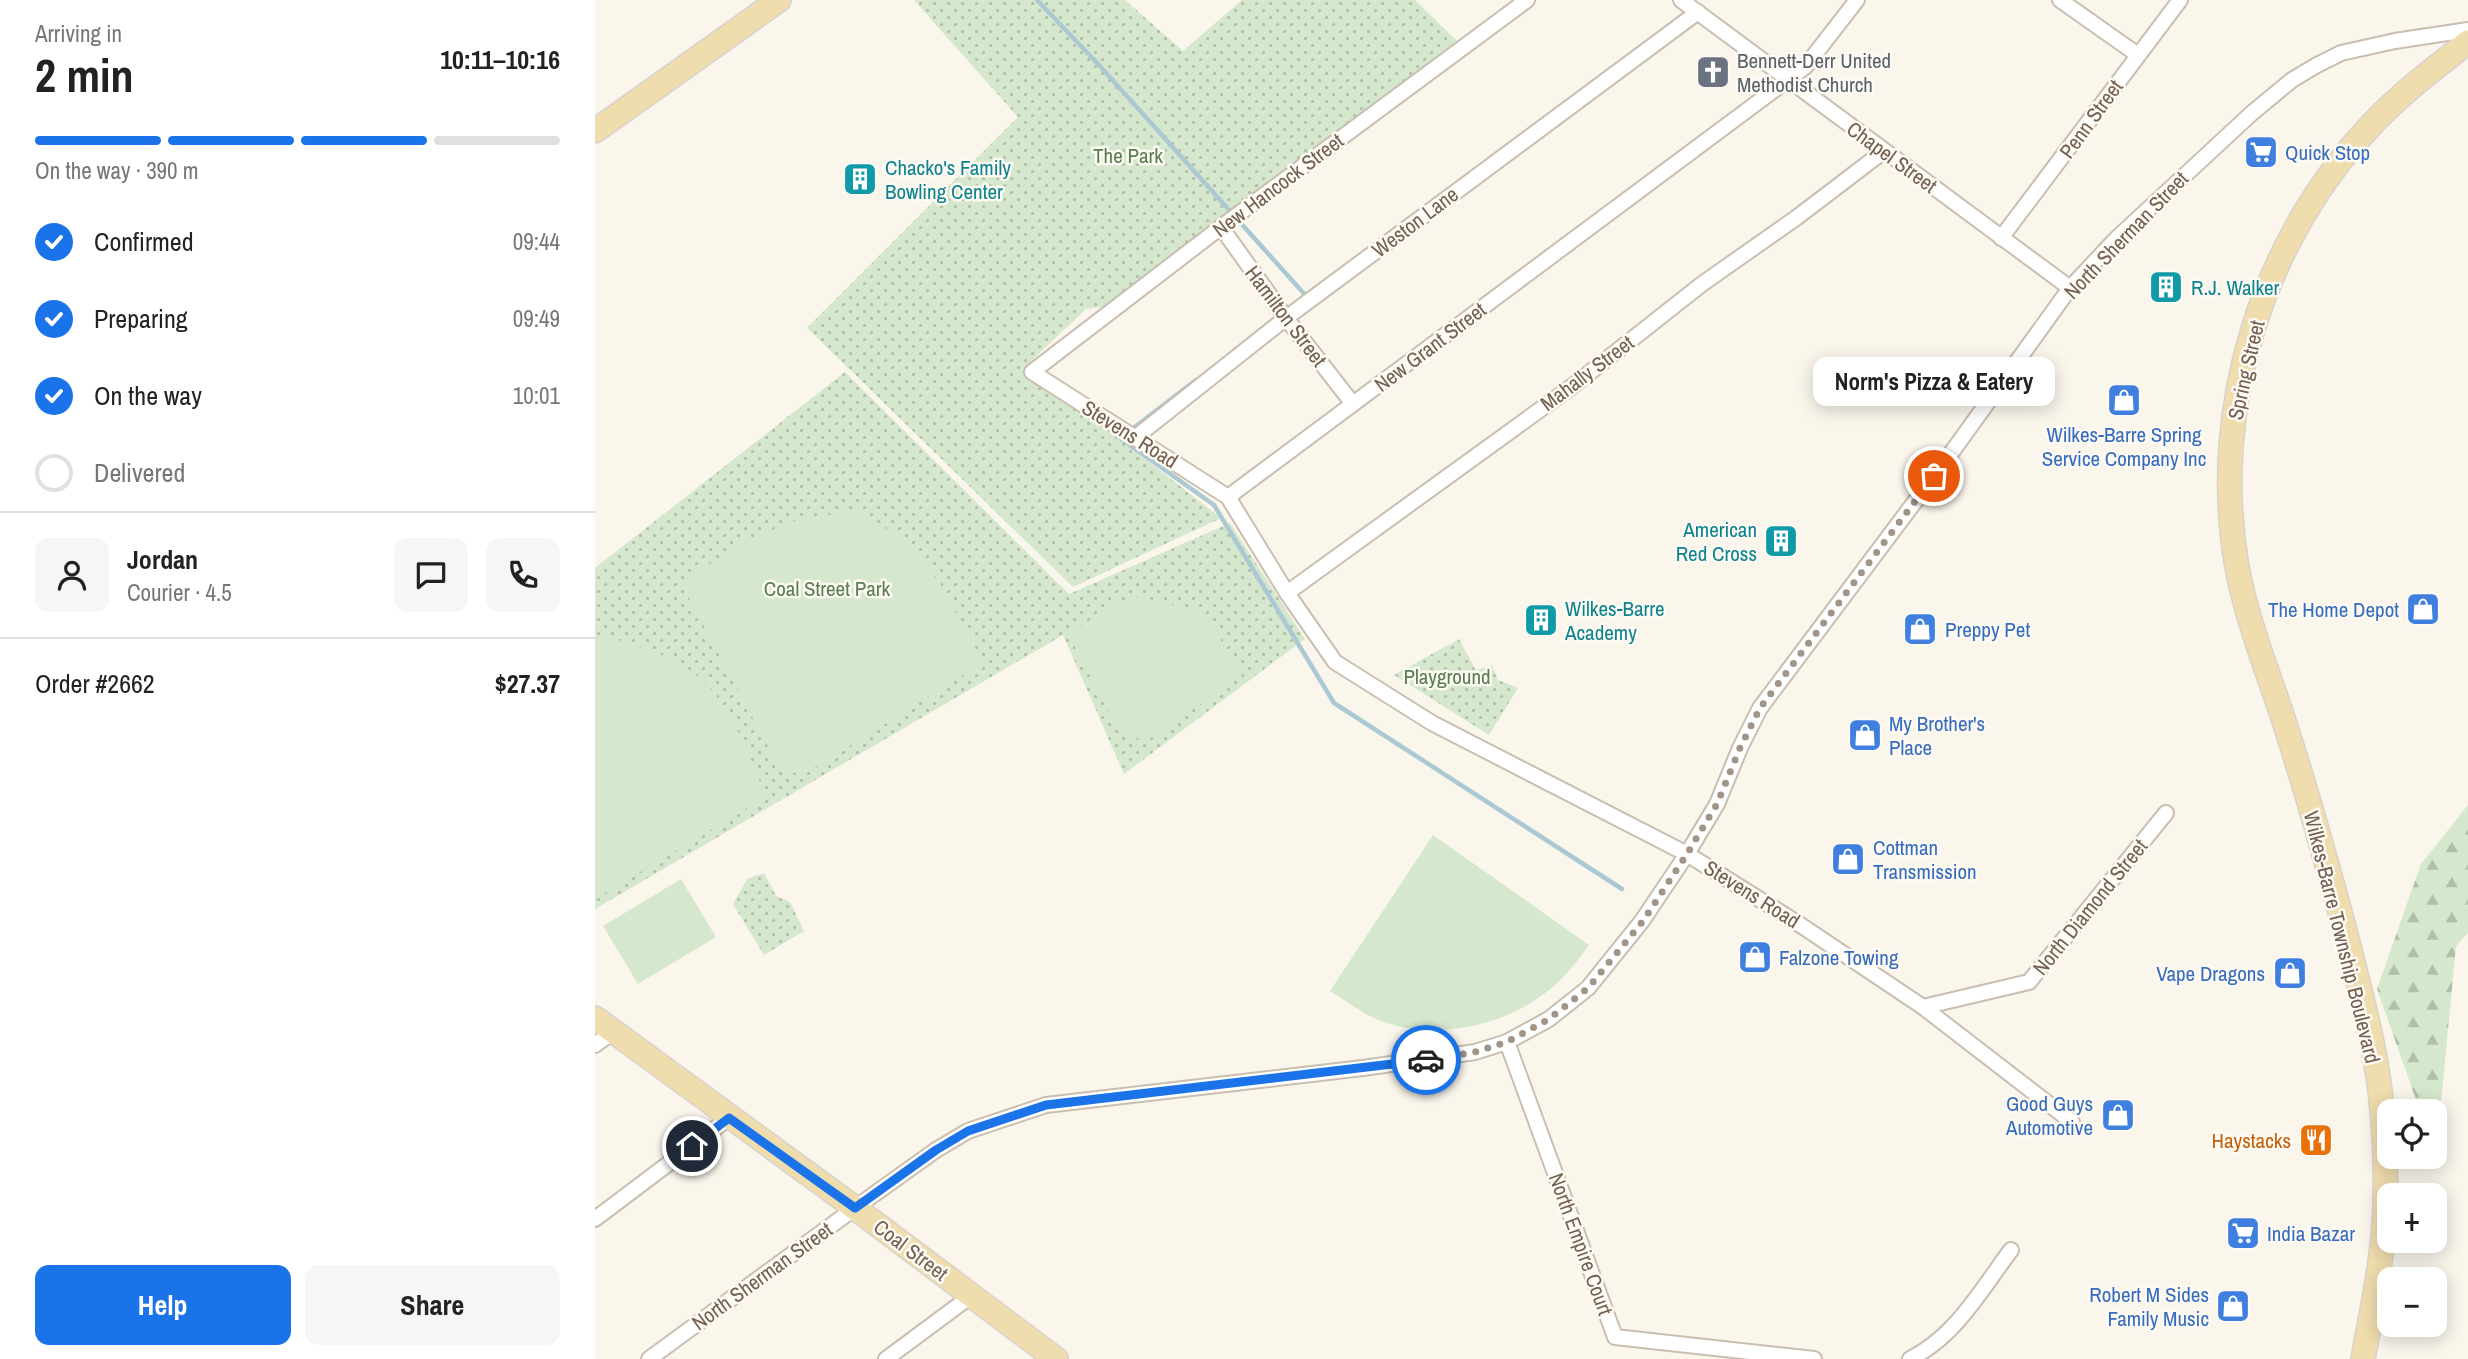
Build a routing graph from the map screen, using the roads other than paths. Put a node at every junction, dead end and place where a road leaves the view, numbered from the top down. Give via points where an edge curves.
1 (779, 0) edge
2 (1527, 0) edge
3 (1681, 0) edge
4 (1857, 0) edge
5 (2060, 0) edge
6 (2181, 0) edge
7 (1698, 12) junction
8 (2468, 30) edge
9 (2468, 41) edge
10 (2138, 55) junction
11 (1789, 79) junction
12 (595, 131) edge
13 (1884, 151) junction
14 (1221, 227) junction
15 (2001, 238) junction
16 (2070, 288) junction
17 (1286, 318) junction
18 (1031, 372) joint
19 (1353, 404) junction
20 (1136, 437) junction
21 (1228, 498) junction
22 (1287, 593) junction
23 (2285, 726) joint
24 (2167, 813) dead end
25 (1687, 854) junction
26 (1923, 1007) junction
27 (604, 1024) edge
28 (1507, 1042) junction
29 (595, 1045) edge
30 (729, 1118) junction
31 (2072, 1122) dead end
32 (855, 1208) junction
33 (595, 1219) edge
34 (2011, 1250) dead end
35 (971, 1296) junction
36 (649, 1359) edge
37 (885, 1359) edge
38 (1056, 1359) edge
39 (1815, 1359) edge
40 (1910, 1359) edge
41 (2363, 1359) edge

1 - 12 main road
2 - 14 street, New Hancock Street
3 - 7 street, Chapel Street
4 - 11 street, New Grant Street via 1805,67
5 - 10 street
6 - 10 street, Penn Street
7 - 11 street, Chapel Street
7 - 17 street, Weston Lane
8 - 16 street, North Sherman Street via 2341,53 2292,80 2203,157
9 - 23 main road, Spring Street via 2408,90 2350,149 2297,227 2252,330 2232,433 2231,522 2237,569
10 - 15 street, Penn Street
11 - 13 street, Chapel Street
11 - 19 street, New Grant Street
13 - 15 street, Chapel Street
13 - 22 street, Mahally Street
14 - 17 street, Hamilton Street
14 - 18 street, New Hancock Street
15 - 16 street, Chapel Street
16 - 25 street, North Sherman Street via 1760,708 1717,804
17 - 19 street, Hamilton Street
17 - 20 street, Weston Lane
18 - 20 street, Stevens Road
19 - 21 street, New Grant Street
20 - 21 street, Stevens Road
21 - 22 street
22 - 25 street, Stevens Road via 1335,662 1432,723
23 - 41 main road, Wilkes-Barre Township Boulevard via 2331,877 2366,1015 2382,1110 2385,1205
24 - 26 street, North Diamond Street via 2029,982
25 - 26 street, Stevens Road
25 - 28 street, North Sherman Street via 1643,921 1588,988 1549,1019
26 - 31 street, Stevens Road
27 - 29 street
27 - 30 main road, Coal Street
28 - 32 street, North Sherman Street via 1428,1060 1046,1105 968,1131
28 - 39 street, North Empire Court via 1615,1337
30 - 32 main road, Coal Street
30 - 33 street
32 - 35 main road, Coal Street
32 - 36 street, North Sherman Street
34 - 40 street via 1954,1327 1930,1349
35 - 37 street
35 - 38 main road, Coal Street

